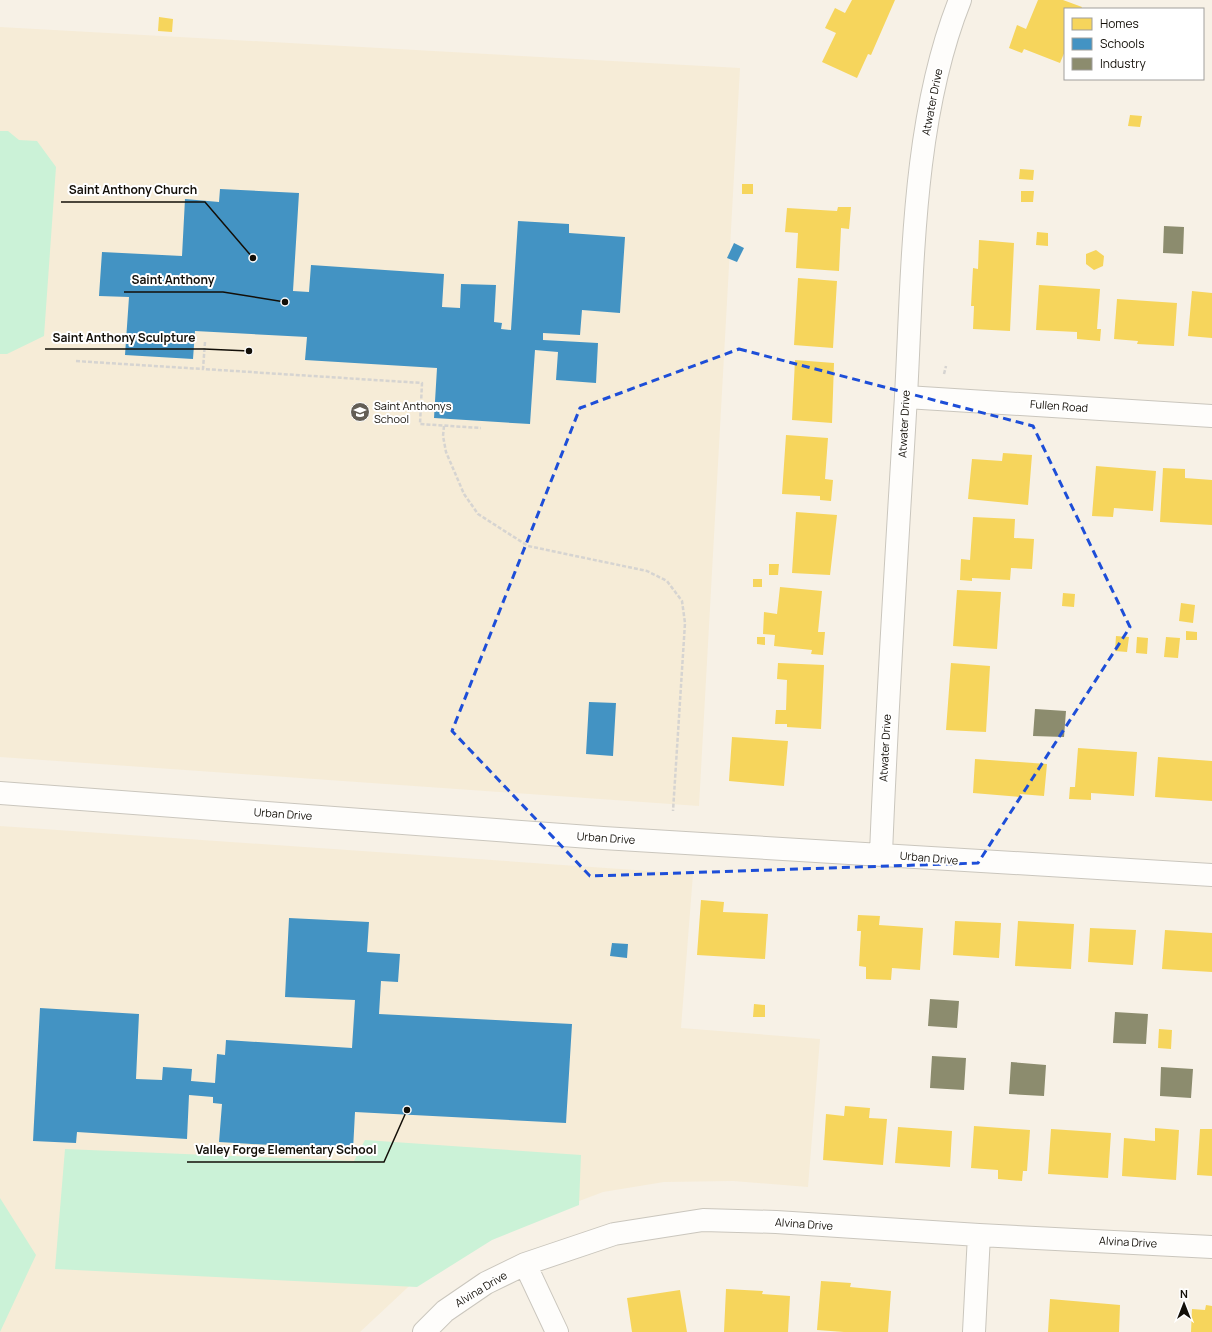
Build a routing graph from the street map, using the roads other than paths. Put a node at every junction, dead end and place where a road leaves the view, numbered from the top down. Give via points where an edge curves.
1 (960, 0) edge
2 (906, 397) junction
3 (1212, 416) edge
4 (0, 793) edge
5 (881, 854) junction
6 (1212, 875) edge
7 (979, 1235) junction
8 (1212, 1247) edge
9 (525, 1264) junction
10 (424, 1332) edge
11 (557, 1332) edge
12 (974, 1332) edge

1 - 2 street, Atwater Drive via 938,67 925,132 914,241
2 - 3 street, Fullen Road
2 - 5 street, Atwater Drive via 888,681
4 - 5 street, Urban Drive via 603,838
5 - 6 street, Urban Drive
7 - 8 street, Alvina Drive
7 - 9 street, Alvina Drive via 703,1220 614,1234
7 - 12 street
9 - 10 street, Alvina Drive via 480,1287 445,1311
9 - 11 street

